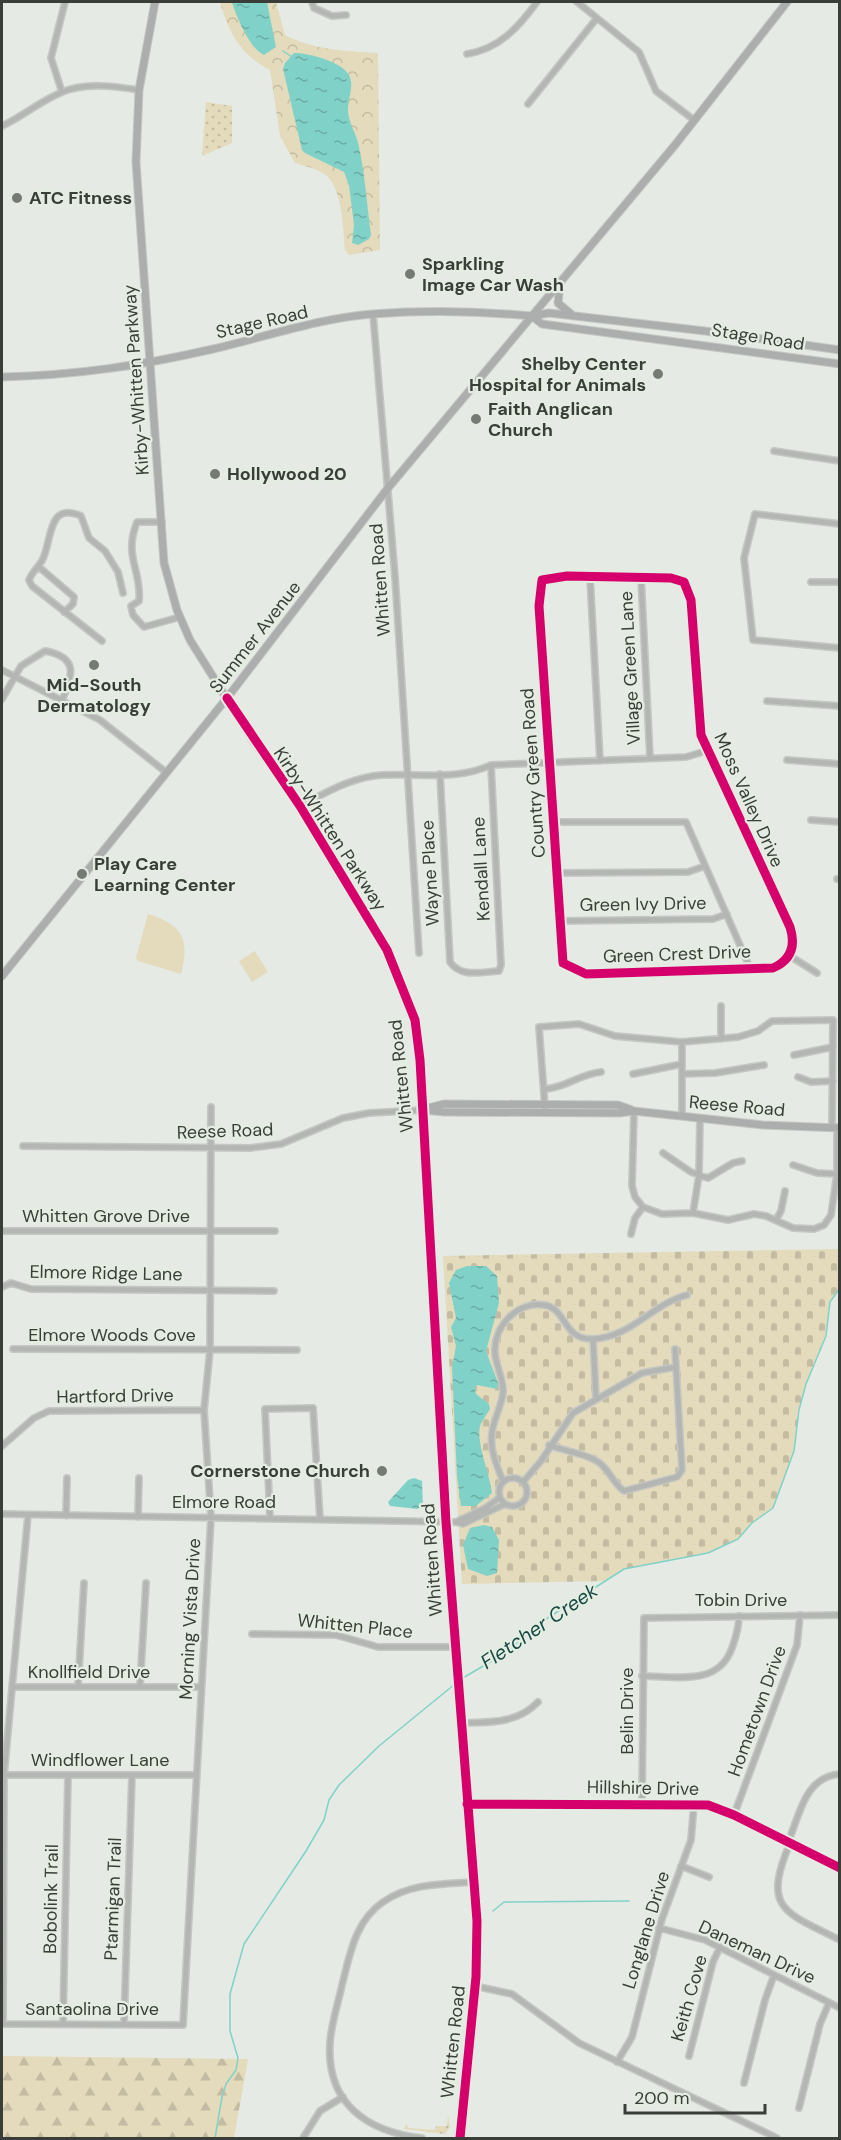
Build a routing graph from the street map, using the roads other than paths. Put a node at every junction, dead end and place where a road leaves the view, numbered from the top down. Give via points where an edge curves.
1 (65, 2) edge
2 (155, 2) edge
3 (312, 2) edge
4 (537, 2) edge
5 (577, 2) edge
6 (787, 2) edge
7 (346, 15) dead end
8 (597, 18) junction
9 (467, 54) dead end
10 (139, 90) junction
11 (62, 92) junction
12 (528, 104) dead end
13 (694, 120) junction
14 (2, 125) edge
15 (561, 283) junction
16 (373, 314) junction
17 (532, 316) junction
18 (573, 316) junction
19 (668, 326) junction
20 (642, 336) junction
21 (840, 350) edge
22 (149, 364) junction
23 (840, 364) edge
24 (2, 377) edge
25 (774, 451) dead end
26 (840, 461) edge
27 (388, 488) junction
28 (162, 522) junction
29 (840, 524) edge
30 (39, 567) junction
31 (590, 577) junction
32 (641, 577) junction
33 (811, 582) dead end
34 (840, 582) edge
35 (123, 593) dead end
36 (126, 600) dead end
37 (131, 606) junction
38 (64, 612) junction
39 (180, 617) junction
40 (102, 641) dead end
41 (840, 648) edge
42 (2, 670) edge
43 (14, 678) junction
44 (227, 698) junction
45 (2, 699) edge
46 (62, 700) junction
47 (766, 701) dead end
48 (840, 706) edge
49 (706, 751) junction
50 (650, 758) junction
51 (787, 760) dead end
52 (600, 761) junction
53 (548, 762) junction
54 (840, 764) edge
55 (490, 765) junction
56 (167, 773) junction
57 (440, 774) junction
58 (407, 776) junction
59 (300, 806) junction
60 (811, 820) dead end
61 (554, 822) junction
62 (840, 822) edge
63 (705, 866) junction
64 (556, 873) junction
65 (727, 914) junction
66 (559, 921) junction
67 (419, 953) dead end
68 (790, 956) junction
69 (563, 963) joint
70 (454, 968) joint
71 (750, 968) junction
72 (817, 973) dead end
73 (2, 976) edge
74 (401, 981) joint
75 (721, 1006) dead end
76 (721, 1039) junction
77 (682, 1041) junction
78 (833, 1047) junction
79 (794, 1055) dead end
80 (682, 1064) junction
81 (764, 1065) dead end
82 (601, 1071) dead end
83 (633, 1074) dead end
84 (682, 1074) junction
85 (798, 1077) dead end
86 (833, 1081) junction
87 (546, 1089) junction
88 (545, 1104) junction
89 (211, 1107) dead end
90 (423, 1110) junction
91 (634, 1111) junction
92 (545, 1113) junction
93 (682, 1116) junction
94 (700, 1118) junction
95 (837, 1127) edge
96 (23, 1146) dead end
97 (211, 1149) junction
98 (663, 1153) dead end
99 (742, 1161) dead end
100 (793, 1165) dead end
101 (837, 1174) junction
102 (699, 1175) junction
103 (785, 1191) dead end
104 (643, 1207) junction
105 (693, 1212) junction
106 (776, 1220) junction
107 (2, 1231) edge
108 (210, 1231) junction
109 (275, 1231) dead end
110 (631, 1234) dead end
111 (2, 1287) edge
112 (211, 1291) junction
113 (274, 1291) dead end
114 (687, 1295) dead end
115 (593, 1339) junction
116 (13, 1349) dead end
117 (675, 1349) dead end
118 (210, 1350) junction
119 (297, 1350) dead end
120 (676, 1367) junction
121 (596, 1398) junction
122 (204, 1410) junction
123 (549, 1445) junction
124 (2, 1446) edge
125 (67, 1478) dead end
126 (139, 1478) dead end
127 (503, 1481) junction
128 (523, 1482) junction
129 (499, 1498) junction
130 (505, 1504) junction
131 (2, 1514) edge
132 (28, 1515) junction
133 (66, 1516) junction
134 (138, 1516) junction
135 (270, 1517) junction
136 (211, 1518) junction
137 (320, 1519) junction
138 (446, 1522) junction
139 (456, 1522) junction
140 (84, 1583) dead end
141 (146, 1583) dead end
142 (800, 1615) junction
143 (840, 1615) edge
144 (739, 1616) junction
145 (644, 1618) joint
146 (252, 1634) dead end
147 (455, 1647) junction
148 (642, 1676) junction
149 (140, 1686) junction
150 (12, 1687) junction
151 (78, 1687) junction
152 (201, 1687) junction
153 (538, 1702) dead end
154 (462, 1723) junction
155 (840, 1774) edge
156 (4, 1775) junction
157 (68, 1775) junction
158 (132, 1775) junction
159 (196, 1775) junction
160 (467, 1804) junction
161 (642, 1804) junction
162 (693, 1804) junction
163 (734, 1815) junction
164 (789, 1842) junction
165 (681, 1866) junction
166 (840, 1868) edge
167 (709, 1877) dead end
168 (475, 1882) junction
169 (659, 1928) junction
170 (840, 1940) edge
171 (720, 1947) junction
172 (774, 1975) junction
173 (476, 1986) junction
174 (829, 2003) junction
175 (840, 2008) edge
176 (2, 2024) edge
177 (63, 2024) junction
178 (124, 2024) junction
179 (183, 2025) joint
180 (689, 2056) dead end
181 (617, 2062) junction
182 (744, 2083) dead end
183 (343, 2097) junction
184 (799, 2108) dead end
185 (303, 2139) edge
186 (422, 2139) edge
187 (460, 2139) edge
188 (777, 2139) edge

1 - 11 street via 51,58
2 - 10 main road, Kirby-Whitten Parkway
3 - 7 street via 314,8 328,15
4 - 9 street via 509,35 485,50
5 - 8 street
6 - 13 main road, Summer Avenue
8 - 12 street
8 - 13 street via 639,52 656,91
10 - 11 street via 100,86
10 - 22 main road, Kirby-Whitten Parkway via 136,172
11 - 14 street
13 - 15 main road, Summer Avenue
15 - 17 main road, Summer Avenue
15 - 18 main road via 558,303
16 - 17 main road, Stage Road via 454,311
16 - 22 main road, Stage Road
16 - 27 street, Whitten Road
17 - 18 main road, Stage Road
17 - 20 main road, Stage Road via 542,324
17 - 27 main road, Summer Avenue
18 - 19 main road, Stage Road
19 - 20 main road via 643,329
19 - 21 main road, Stage Road
20 - 23 main road, Stage Road
22 - 24 main road, Stage Road via 91,373
22 - 28 main road, Kirby-Whitten Parkway
25 - 26 street
27 - 44 main road, Summer Avenue
27 - 58 street, Whitten Road
28 - 37 street via 137,522 131,537 130,553 140,593 139,601
28 - 39 main road, Kirby-Whitten Parkway via 164,563
29 - 41 street via 755,514 744,558 753,640
30 - 35 street via 54,521 71,512 81,516 89,538 105,551 118,572
30 - 38 street via 31,574 32,586
30 - 38 street via 74,597 73,604
31 - 32 street
31 - 52 street
31 - 53 street, Country Green Road via 542,580
32 - 49 street, Moss Valley Drive via 684,582 691,600 701,735
32 - 50 street, Village Green Lane
33 - 34 street
36 - 37 street
37 - 39 street via 133,615 144,627
38 - 40 street
39 - 44 main road, Kirby-Whitten Parkway
42 - 43 street
43 - 45 street
43 - 46 street
43 - 46 street via 23,663 39,653 51,652 66,660 71,669
44 - 56 main road, Summer Avenue
44 - 59 main road, Kirby-Whitten Parkway
46 - 56 street via 100,720
47 - 48 street
49 - 50 street via 686,757
49 - 68 street, Moss Valley Drive via 790,927
50 - 52 street
51 - 54 street
52 - 53 street
53 - 55 street
53 - 61 street, Country Green Road
55 - 57 street via 474,773
55 - 70 street, Kendall Lane via 501,965 499,971 466,973
56 - 73 main road, Summer Avenue
57 - 58 street
57 - 70 street, Wayne Place via 450,962
58 - 59 street via 357,779
58 - 67 street, Whitten Road
59 - 74 main road, Kirby-Whitten Parkway via 387,950
60 - 62 street
61 - 63 street via 686,822
61 - 64 street, Country Green Road
63 - 64 street via 688,872
63 - 65 street
64 - 66 street, Country Green Road
65 - 66 street, Green Ivy Drive via 712,919
65 - 71 street
66 - 69 street, Country Green Road
68 - 71 street, Green Crest Drive via 773,968
68 - 72 street
69 - 71 street, Green Crest Drive via 585,974
74 - 90 main road, Whitten Road via 415,1020
75 - 76 street
76 - 77 street
76 - 78 street via 758,1031 772,1021 833,1020
77 - 80 street
77 - 87 street via 615,1036 579,1024 539,1027
78 - 79 street
78 - 86 street
80 - 83 street
80 - 84 street
81 - 84 street
82 - 87 street via 581,1076 561,1088
84 - 93 street
85 - 86 street via 811,1082
86 - 95 street
87 - 88 street
88 - 90 main road, Reese Road via 444,1104
88 - 91 main road, Reese Road via 618,1105
88 - 92 street
89 - 97 street, Morning Vista Drive
90 - 92 main road, Reese Road
90 - 97 street, Reese Road via 343,1118 281,1144
90 - 138 main road, Whitten Road
91 - 92 main road, Reese Road
91 - 93 main road, Reese Road
91 - 104 street via 632,1186
93 - 94 main road, Reese Road
94 - 95 main road, Reese Road
94 - 102 street
95 - 101 street
96 - 97 street, Reese Road
97 - 108 street, Morning Vista Drive
98 - 102 street
99 - 102 street via 733,1162 708,1178
100 - 101 street via 817,1173
101 - 106 street via 831,1215 824,1225 814,1229 793,1228
102 - 105 street
103 - 106 street
104 - 105 street via 662,1214
104 - 110 street
105 - 106 street via 728,1220 754,1214
107 - 108 street, Whitten Grove Drive
108 - 109 street, Whitten Grove Drive
108 - 112 street, Morning Vista Drive
111 - 112 street, Elmore Ridge Lane via 11,1283 31,1289
112 - 113 street, Elmore Ridge Lane
112 - 118 street, Morning Vista Drive
114 - 115 street via 656,1307 628,1329
115 - 121 street
115 - 127 street via 573,1333 557,1311 543,1305 527,1306 504,1322 495,1351 503,1394 491,1436
116 - 118 street, Elmore Woods Cove
117 - 120 street
118 - 119 street, Elmore Woods Cove
118 - 122 street, Morning Vista Drive
120 - 121 street via 642,1372
120 - 123 street via 682,1470 677,1477 624,1491 595,1460
121 - 123 street via 573,1413
122 - 124 street, Hartford Drive via 49,1411 34,1418
122 - 136 street, Morning Vista Drive
123 - 128 street
125 - 133 street
126 - 134 street
127 - 128 street via 511,1478
127 - 129 street
128 - 130 street via 525,1500 518,1506
129 - 130 street
129 - 139 street
130 - 139 street via 463,1524
131 - 132 street, Elmore Road
132 - 133 street, Elmore Road
132 - 150 street
133 - 134 street, Elmore Road
134 - 136 street, Elmore Road
135 - 136 street, Elmore Road
135 - 137 street, Elmore Road
135 - 137 street via 265,1409 313,1407
136 - 152 street, Morning Vista Drive
137 - 138 street, Elmore Road
138 - 139 street, Elmore Road
138 - 147 main road, Whitten Road
140 - 151 street
141 - 149 street
142 - 143 street, Tobin Drive
142 - 144 street, Tobin Drive
142 - 163 street, Hometown Drive via 797,1645
144 - 145 street, Tobin Drive
144 - 148 street via 739,1628 728,1658 716,1671 698,1676
145 - 148 street, Belin Drive
146 - 147 street, Whitten Place via 336,1635 378,1647
147 - 154 main road, Whitten Road
148 - 161 street, Belin Drive
149 - 151 street, Knollfield Drive
149 - 152 street, Knollfield Drive
150 - 151 street, Knollfield Drive
150 - 156 street
152 - 159 street, Morning Vista Drive
153 - 154 street via 509,1720
154 - 160 main road, Whitten Road
155 - 164 street via 821,1779 809,1791
156 - 157 street, Windflower Lane
156 - 176 street
157 - 158 street, Windflower Lane
157 - 177 street, Bobolink Trail
158 - 159 street, Windflower Lane
158 - 178 street, Ptarmigan Trail
159 - 179 street, Morning Vista Drive
160 - 161 street, Hillshire Drive
160 - 168 main road, Whitten Road
161 - 162 street, Hillshire Drive
162 - 163 street, Hillshire Drive via 713,1806
162 - 165 street, Longlane Drive via 692,1834
163 - 164 street, Hillshire Drive
164 - 166 street, Hillshire Drive
164 - 170 street via 777,1876 780,1901 793,1916
165 - 167 street
165 - 169 street, Longlane Drive
168 - 173 main road, Whitten Road
168 - 183 street via 402,1891 382,1902 363,1922 348,1956 330,2040 332,2072
169 - 171 street, Daneman Drive
169 - 181 street, Longlane Drive via 632,2037
171 - 172 street, Daneman Drive
171 - 180 street, Keith Cove
172 - 174 street, Daneman Drive
172 - 182 street
173 - 181 street via 518,1997 561,2032
173 - 187 main road, Whitten Road
174 - 175 street, Daneman Drive
174 - 184 street
176 - 177 street, Santaolina Drive
177 - 178 street, Santaolina Drive
178 - 179 street, Santaolina Drive
181 - 188 street
183 - 185 street via 320,2111
183 - 186 street via 370,2125

